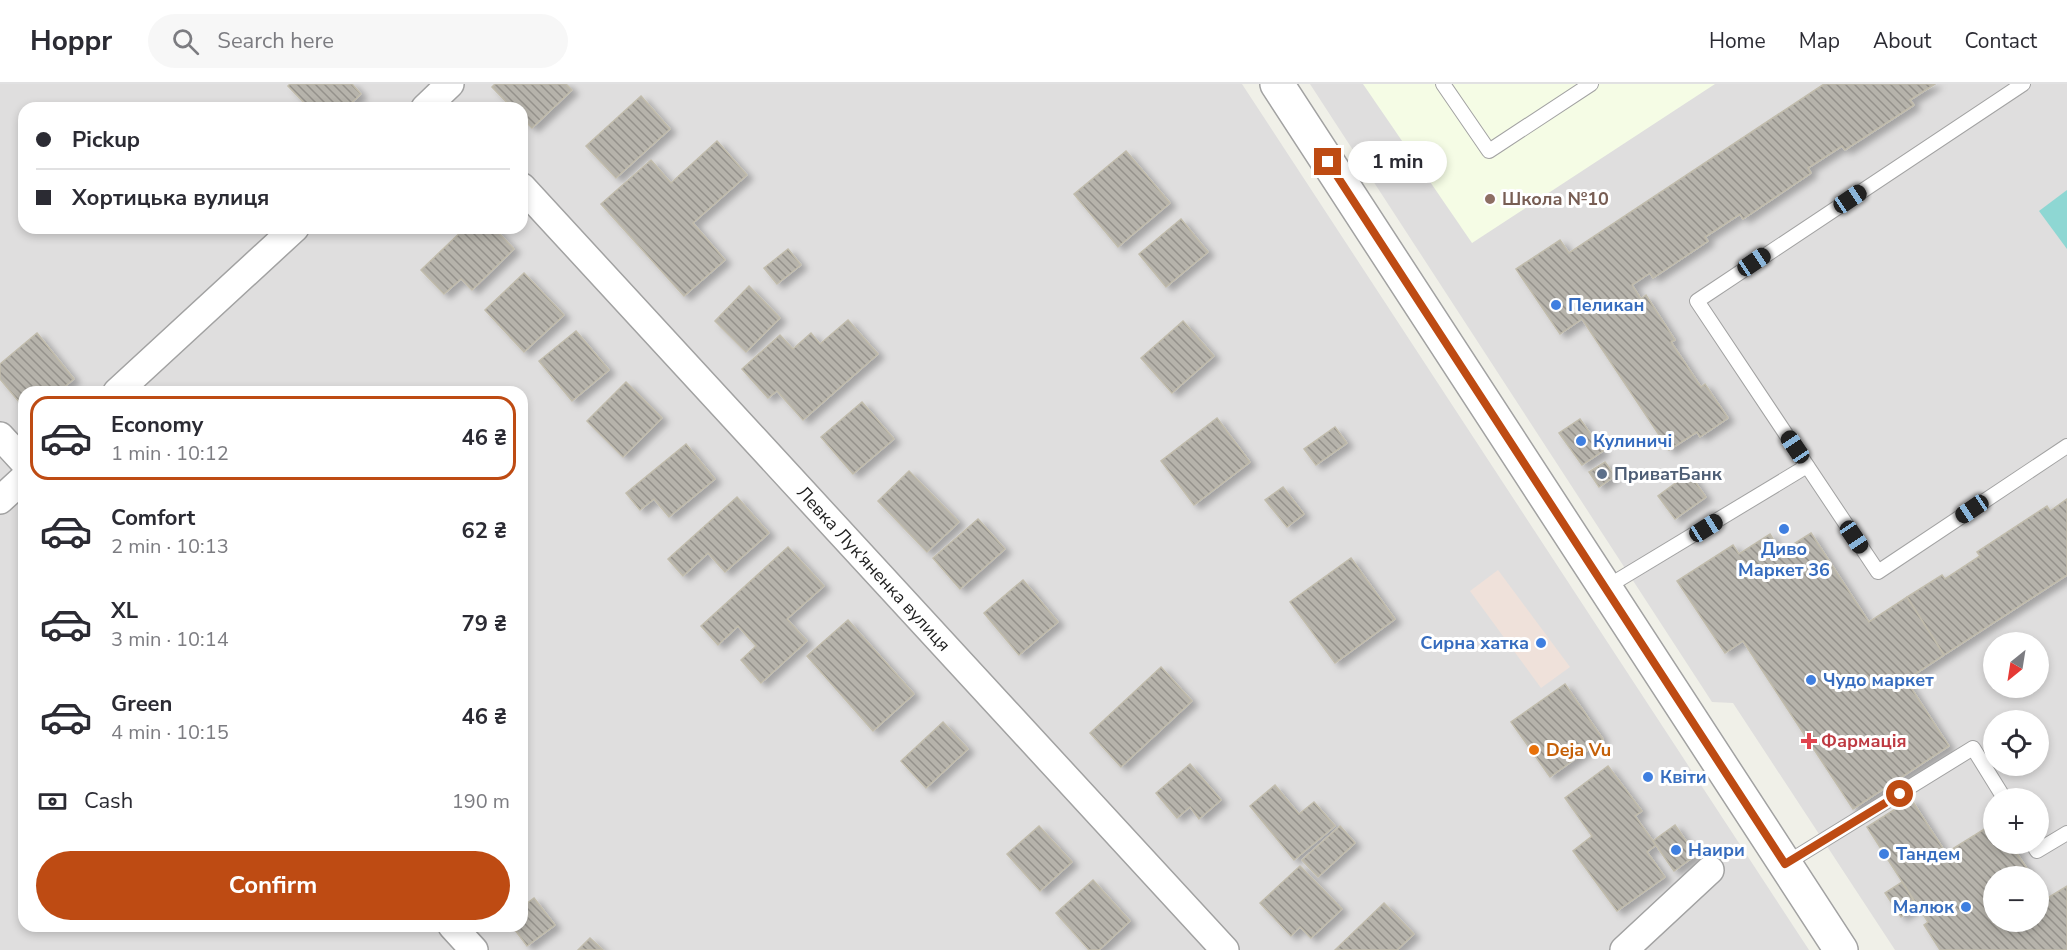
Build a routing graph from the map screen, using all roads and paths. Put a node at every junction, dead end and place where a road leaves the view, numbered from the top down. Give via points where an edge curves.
1 (1277, 84) edge
2 (1443, 84) edge
3 (1591, 84) edge
4 (2023, 84) edge
5 (528, 194) edge
6 (288, 234) edge
7 (124, 386) edge
8 (0, 436) edge
9 (2067, 446) edge
10 (18, 456) edge
11 (1807, 466) junction
12 (18, 484) edge
13 (0, 500) edge
14 (1605, 588) junction
15 (1998, 788) edge
16 (2067, 833) edge
17 (2049, 844) edge
18 (1785, 864) junction
19 (1710, 870) dead end
20 (458, 932) edge
21 (474, 950) edge
22 (1225, 950) edge
23 (1624, 950) edge
24 (1841, 950) edge

1 - 14 street
2 - 3 lane via 1489,151
4 - 11 lane via 1697,301
5 - 22 street, Левка Лук'яненка вулиця
6 - 7 street
8 - 10 street
9 - 11 lane via 1878,572
11 - 14 lane
12 - 13 street
14 - 18 street
15 - 18 lane via 1972,748
16 - 17 lane
18 - 24 street
19 - 23 street
20 - 21 street

